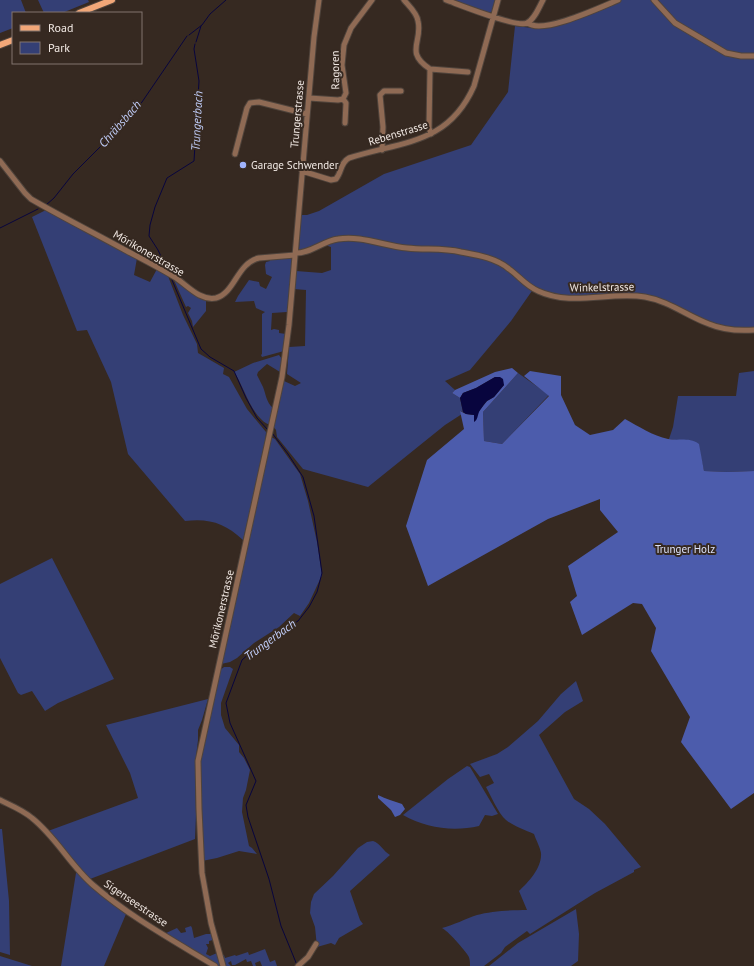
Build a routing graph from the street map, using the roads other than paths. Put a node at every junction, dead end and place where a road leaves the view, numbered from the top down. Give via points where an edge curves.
1 (112, 0) edge
2 (319, 0) edge
3 (372, 0) edge
4 (404, 0) edge
5 (446, 0) edge
6 (498, 0) edge
7 (543, 0) edge
8 (618, 0) edge
9 (654, 0) edge
10 (82, 12) edge
11 (493, 16) junction
12 (528, 23) junction
13 (12, 40) edge
14 (0, 45) edge
15 (754, 56) edge
16 (430, 69) junction
17 (468, 72) dead end
18 (401, 91) dead end
19 (309, 98) junction
20 (343, 99) junction
21 (307, 114) junction
22 (345, 123) dead end
23 (431, 134) junction
24 (382, 150) junction
25 (235, 154) dead end
26 (0, 161) edge
27 (302, 171) junction
28 (338, 239) joint
29 (295, 254) junction
30 (754, 330) edge
31 (0, 800) edge
32 (316, 944) dead end
33 (299, 965) edge
34 (215, 966) edge
35 (223, 966) edge

1 - 10 main road
2 - 19 street, Trungerstrasse
3 - 20 street, Ragoren via 353,25 344,45 342,64 346,92
4 - 16 street via 418,20 416,53 420,62
5 - 11 street
6 - 11 street, Rebenstrasse
7 - 12 street
8 - 12 street via 561,22 540,26
9 - 15 street via 675,23 726,53
11 - 12 street via 518,24
11 - 23 street, Rebenstrasse via 468,99 453,119
13 - 14 main road
16 - 17 street
16 - 23 street
18 - 24 street via 384,91 380,95
19 - 20 street, Ragoren
19 - 21 street, Trungerstrasse
20 - 22 street, Ragoren via 346,103
21 - 25 street via 258,102 250,103 247,106
21 - 27 street, Trungerstrasse
23 - 24 street, Rebenstrasse
24 - 27 street, Rebenstrasse via 348,159 342,164 335,180
26 - 29 street, Mörikonerstrasse via 31,199 154,265 204,297 222,295 254,259
27 - 29 street, Trungerstrasse
28 - 29 street, Mörikonerstrasse
28 - 30 street, Winkelstrasse via 358,239 407,248 445,250 491,259 503,264 537,291 556,297 648,298 675,307 717,327
29 - 35 street, Mörikonerstrasse via 282,377 198,761 202,873 211,923
31 - 34 street, Sigenseestrasse via 31,816 44,828 77,870 106,897
32 - 33 street

